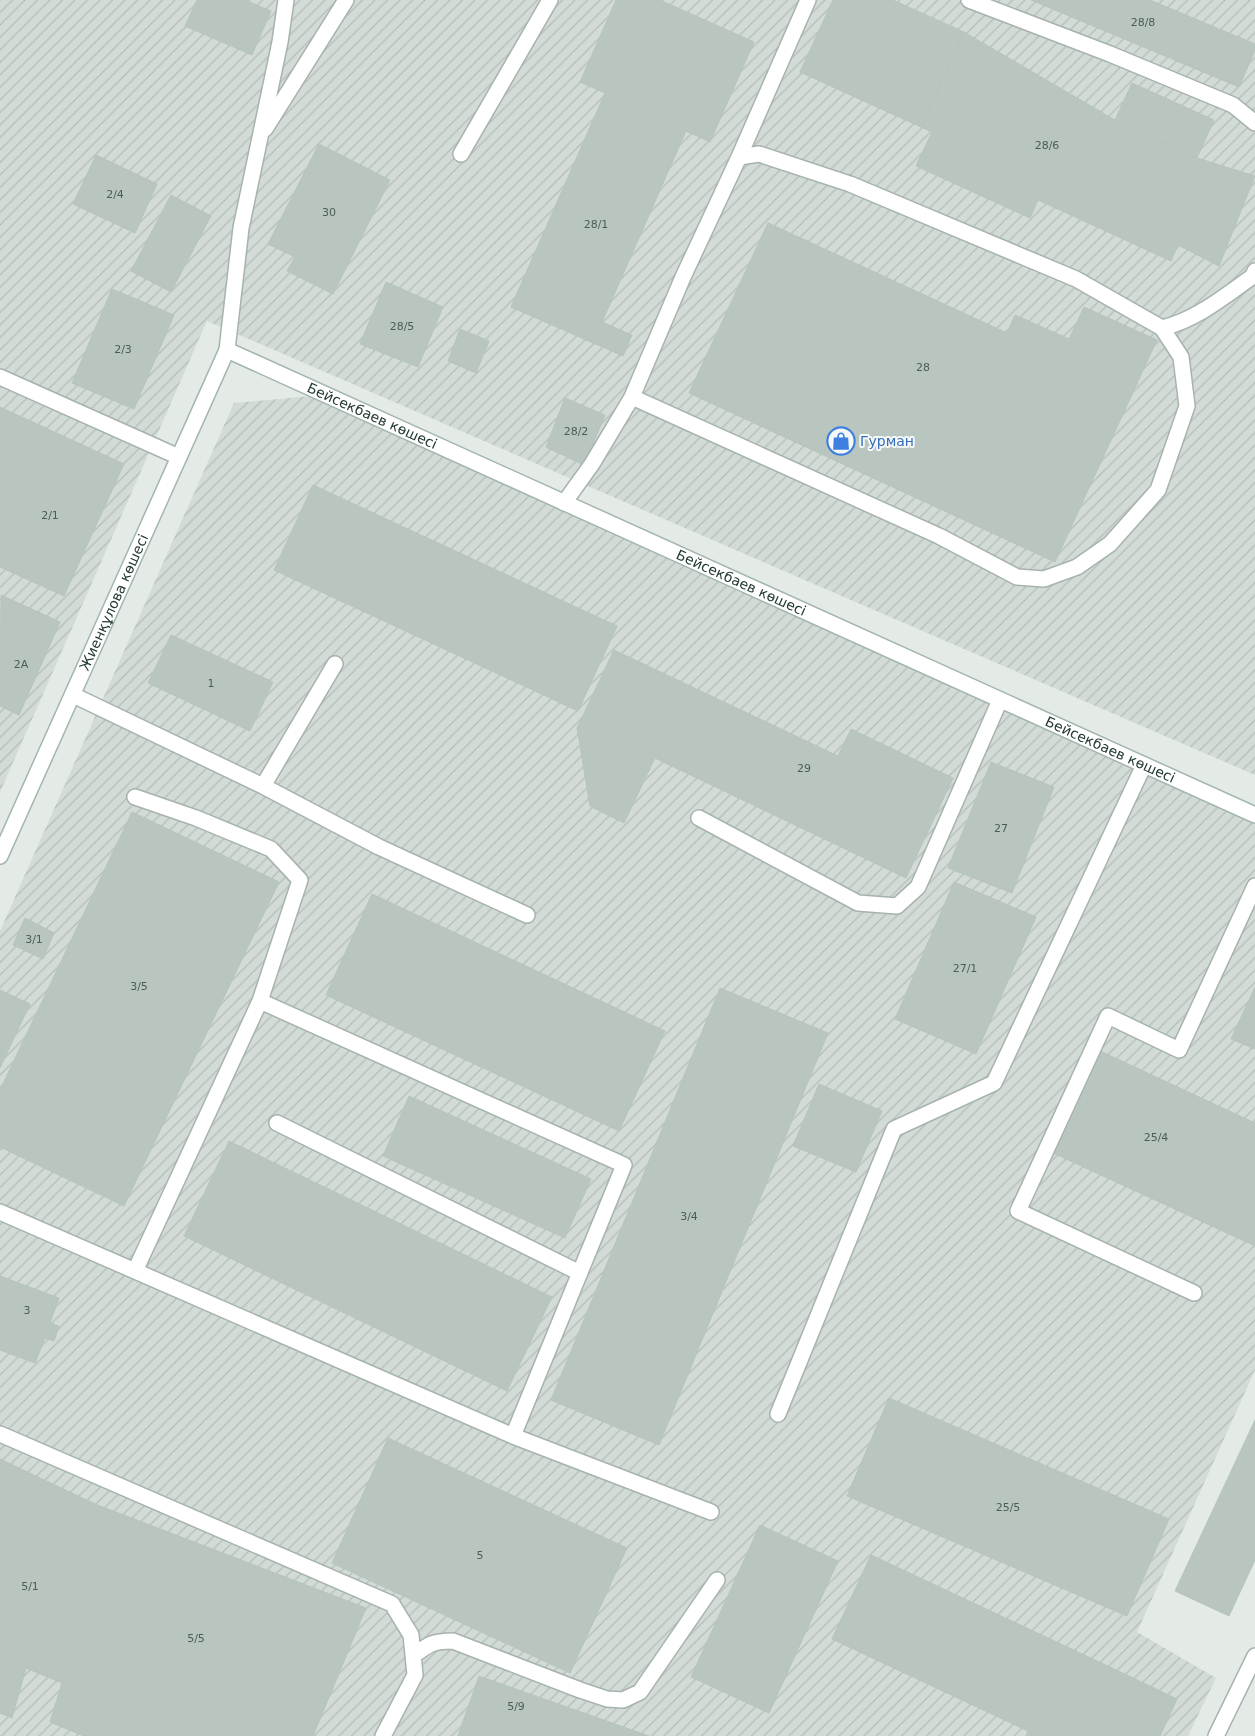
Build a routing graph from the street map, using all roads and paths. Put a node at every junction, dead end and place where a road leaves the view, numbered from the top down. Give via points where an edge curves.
1 (286, 0) edge
2 (346, 0) edge
3 (550, 0) edge
4 (808, 0) edge
5 (969, 0) edge
6 (1255, 123) edge
7 (260, 137) junction
8 (461, 154) dead end
9 (739, 157) junction
10 (1255, 271) edge
11 (1162, 328) junction
12 (227, 350) junction
13 (0, 377) edge
14 (632, 397) junction
15 (179, 457) junction
16 (564, 503) junction
17 (335, 664) dead end
18 (72, 695) junction
19 (1000, 700) junction
20 (1144, 765) junction
21 (263, 786) junction
22 (135, 797) dead end
23 (1255, 815) edge
24 (699, 818) dead end
25 (4, 836) edge
26 (0, 856) edge
27 (1255, 886) edge
28 (527, 915) dead end
29 (260, 1001) junction
30 (277, 1123) dead end
31 (0, 1212) edge
32 (135, 1271) junction
33 (580, 1273) junction
34 (1194, 1293) dead end
35 (778, 1414) dead end
36 (0, 1434) edge
37 (513, 1436) junction
38 (711, 1512) dead end
39 (717, 1580) dead end
40 (413, 1656) junction
41 (1255, 1656) edge
42 (383, 1736) edge
43 (1216, 1736) edge

1 - 7 street, Жиенқұлова көшесі
2 - 7 street
3 - 8 street
4 - 9 street
5 - 6 street via 1233,105
7 - 12 street, Жиенқұлова көшесі via 241,228
9 - 11 street via 759,154 850,184 1076,279
9 - 14 street
10 - 11 street via 1253,276 1213,305
11 - 14 street via 1181,356 1187,406 1158,490 1110,544 1077,568 1044,579 1017,577 939,536
12 - 15 street, Жиенқұлова көшесі
12 - 16 street, Бейсекбаев көшесі
13 - 15 street
14 - 16 street via 592,464
15 - 18 street, Жиенқұлова көшесі
16 - 19 street, Бейсекбаев көшесі
17 - 21 street
18 - 21 street
18 - 25 street, Жиенқұлова көшесі
19 - 20 street, Бейсекбаев көшесі
19 - 24 street via 918,887 897,906 858,903
20 - 23 street, Бейсекбаев көшесі
20 - 35 street via 994,1083 894,1129
21 - 28 street via 379,847
22 - 29 street via 270,848 300,880
25 - 26 street, Жиенқұлова көшесі
27 - 34 street via 1179,1050 1108,1016 1018,1211
29 - 32 street
29 - 33 street via 624,1165
30 - 33 street
31 - 32 street
32 - 37 street
33 - 37 street
36 - 40 street via 392,1604 411,1635
37 - 38 street
39 - 40 street via 640,1692 623,1700 607,1699 580,1690 453,1640 436,1641
40 - 42 street via 415,1675
41 - 43 street

